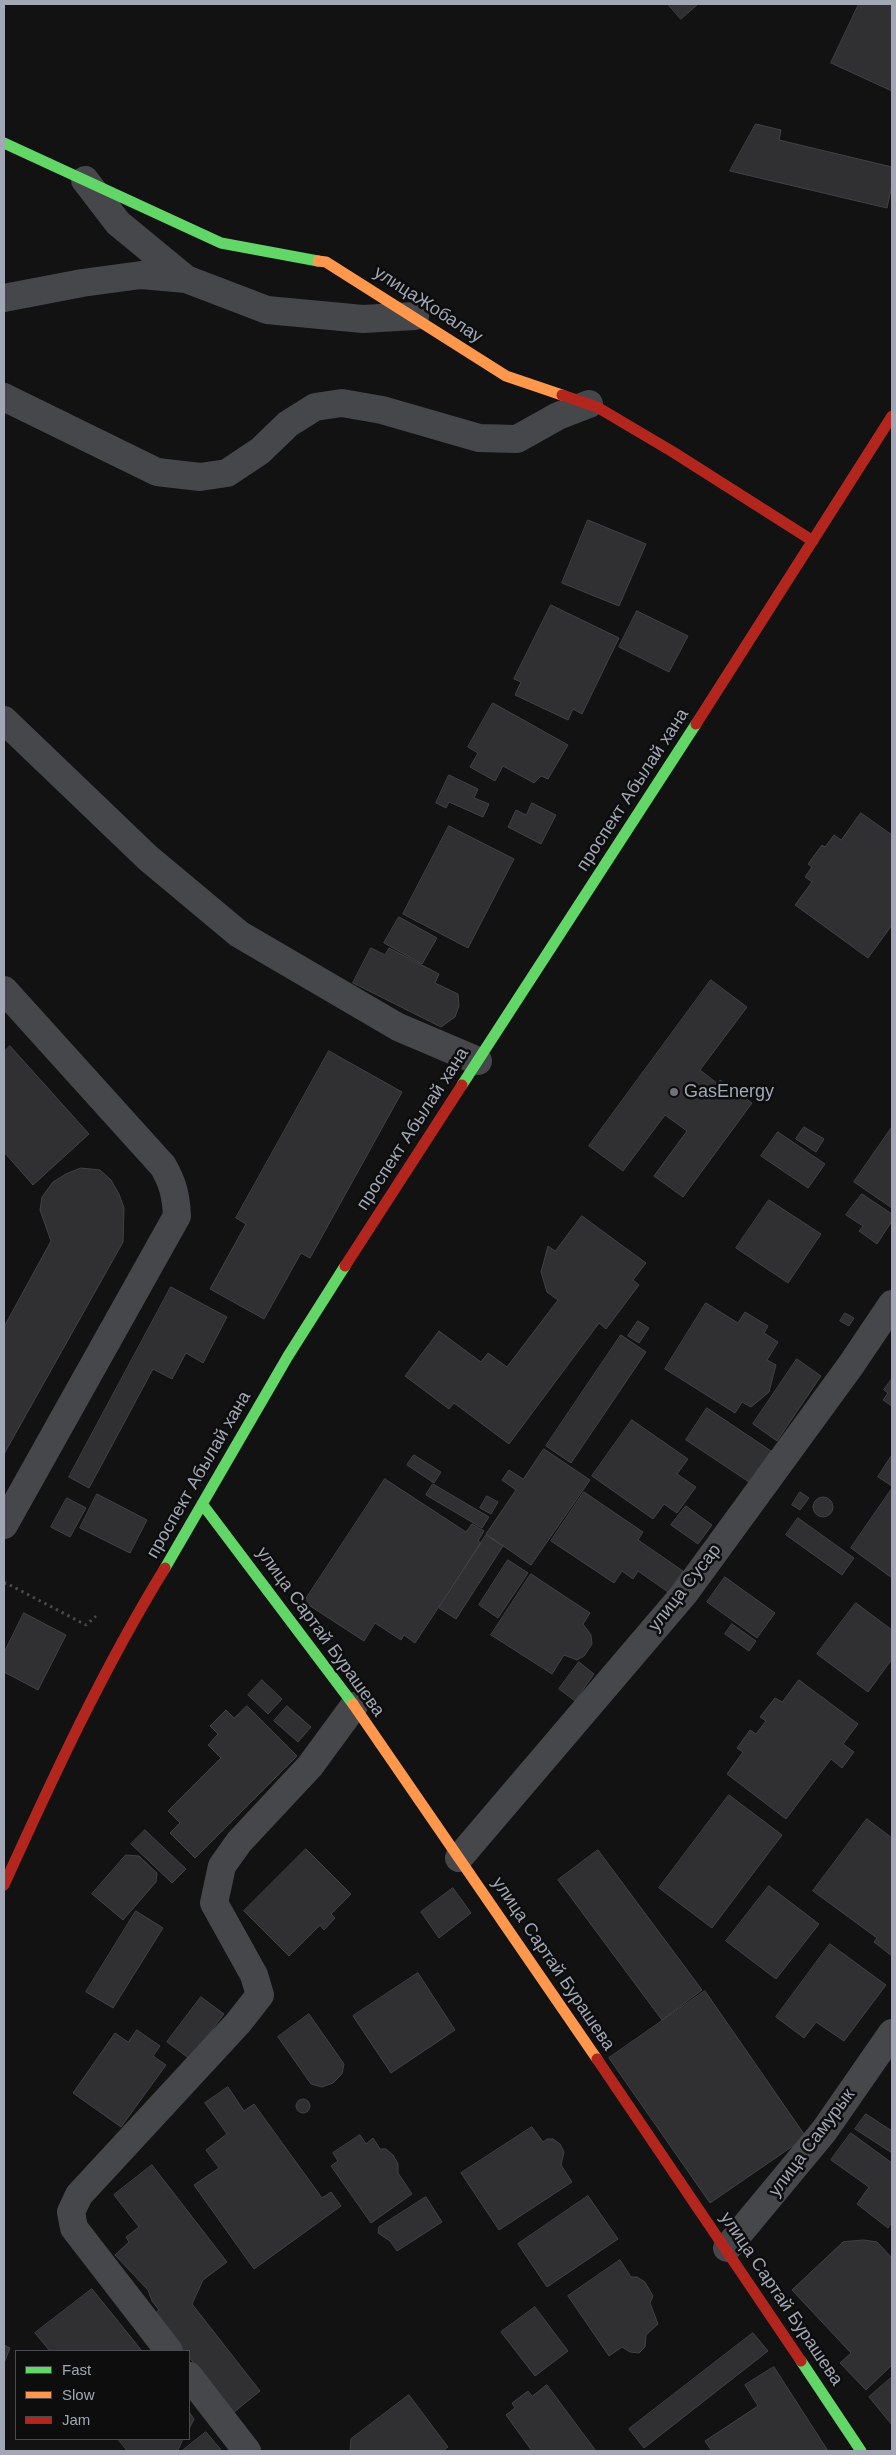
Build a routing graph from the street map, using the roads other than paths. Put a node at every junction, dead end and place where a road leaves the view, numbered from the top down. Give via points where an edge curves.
1 (4, 143) edge
2 (85, 180) junction
3 (186, 279) junction
4 (4, 298) edge
5 (415, 316) junction
6 (4, 397) edge
7 (589, 404) junction
8 (892, 416) edge
9 (813, 541) junction
10 (4, 720) edge
11 (4, 990) edge
12 (478, 1061) junction
13 (892, 1304) edge
14 (204, 1505) junction
15 (4, 1525) edge
16 (354, 1706) junction
17 (459, 1858) junction
18 (4, 1885) edge
19 (892, 2033) edge
20 (727, 2248) junction
21 (168, 2350) edge
22 (190, 2377) edge
23 (247, 2451) edge
24 (861, 2451) edge

1 - 2 street, улицаЖобалау
2 - 3 street via 118,223
2 - 5 street, улицаЖобалау via 220,243 326,262
3 - 4 street via 142,275
3 - 5 street via 267,310 363,319
5 - 7 street, улицаЖобалау via 506,376
6 - 7 street via 157,472 200,477 227,473 260,451 288,424 315,407 342,403 382,410 479,438 517,439 558,416
7 - 9 street, улицаЖобалау via 673,452
8 - 9 street, проспект Абылай хана
9 - 12 street, проспект Абылай хана via 617,850
10 - 12 street via 148,858 239,934 398,1027
11 - 15 street via 163,1166 176,1196 177,1216
12 - 14 street, проспект Абылай хана via 288,1356
13 - 17 street, улица Сусар via 684,1594
14 - 16 street, улица Сартай Бурашева
14 - 18 street, проспект Абылай хана via 132,1622
16 - 17 street, улица Сартай Бурашева
16 - 21 street via 310,1766 239,1842 222,1866 214,1903 254,1975 260,1996 78,2195 71,2212 74,2228
17 - 20 street, улица Сартай Бурашева
19 - 20 street, улица Самурык via 824,2132
20 - 24 street, улица Сартай Бурашева
22 - 23 street

